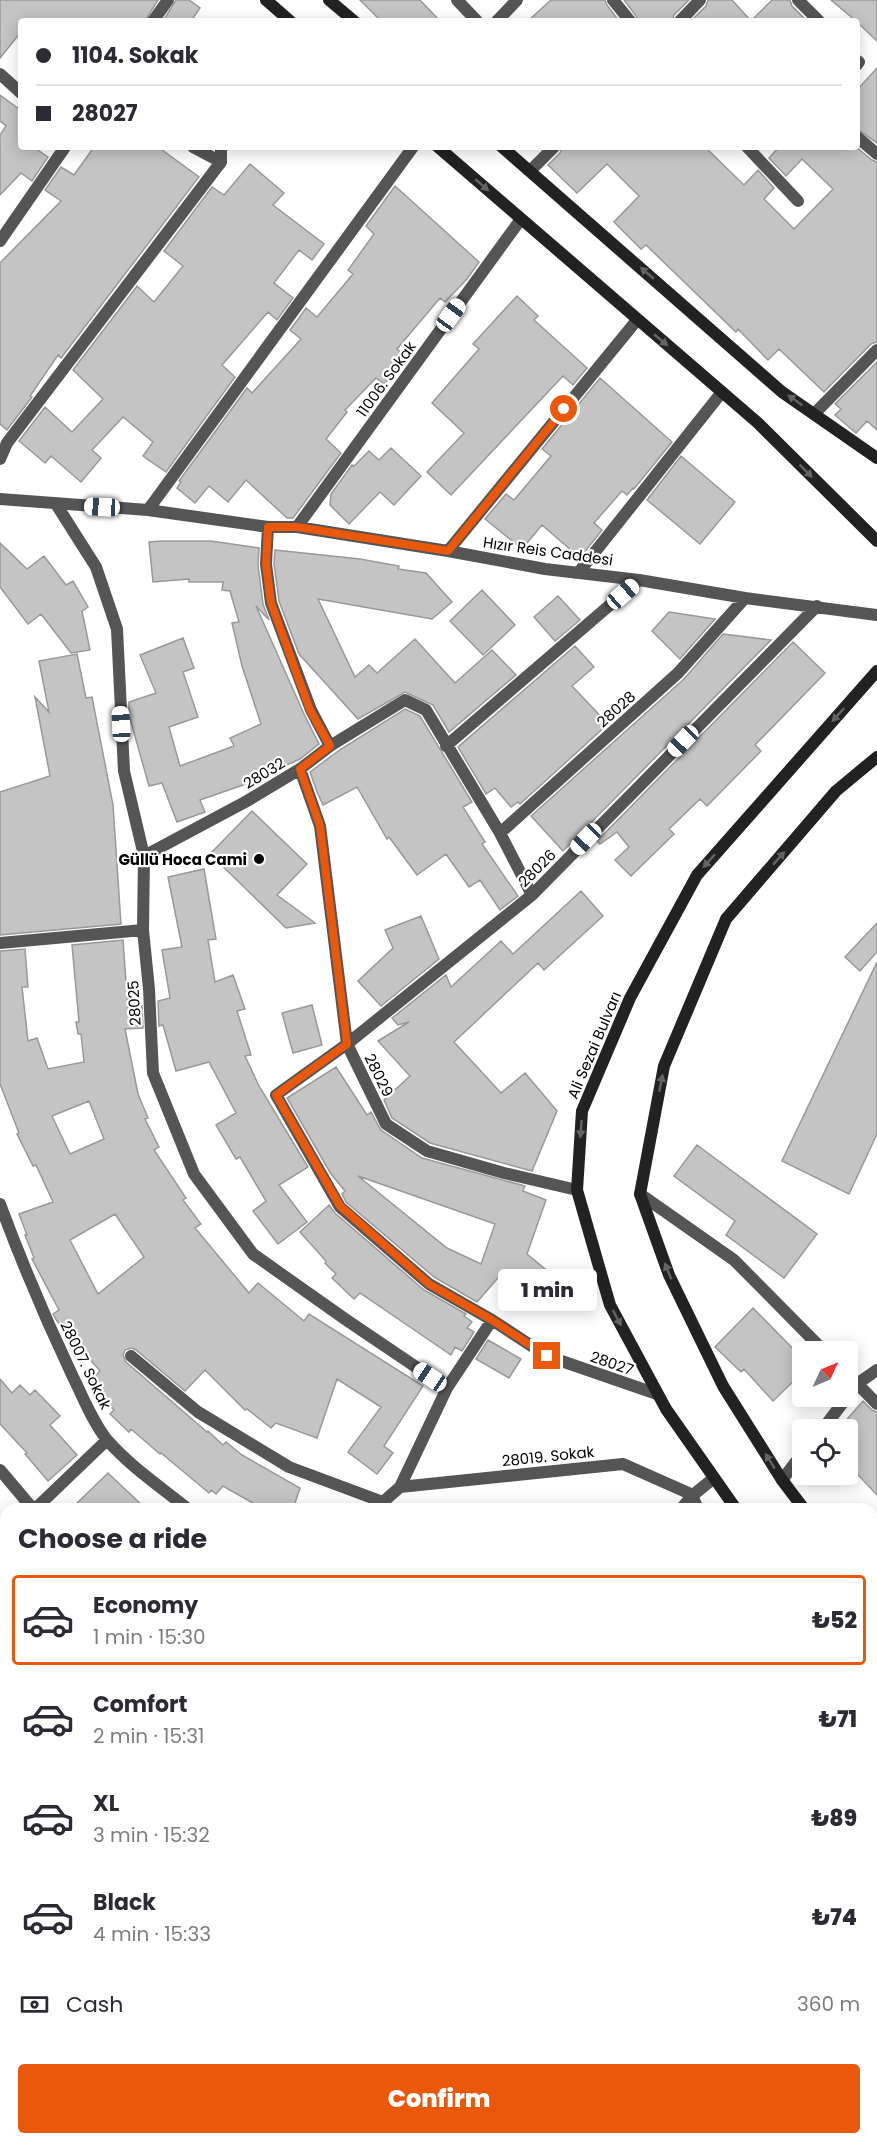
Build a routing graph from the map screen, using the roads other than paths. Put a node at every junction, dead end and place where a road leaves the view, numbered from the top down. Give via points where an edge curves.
1 (168, 0) edge
2 (266, 0) edge
3 (329, 0) edge
4 (457, 0) edge
5 (517, 0) edge
6 (613, 0) edge
7 (700, 0) edge
8 (798, 0) edge
9 (155, 18) edge
10 (287, 18) edge
11 (350, 18) edge
12 (474, 18) edge
13 (500, 18) edge
14 (628, 18) edge
15 (683, 18) edge
16 (816, 18) edge
17 (0, 74) edge
18 (18, 90) edge
19 (860, 139) edge
20 (63, 150) edge
21 (199, 150) edge
22 (220, 150) edge
23 (410, 150) edge
24 (441, 150) edge
25 (506, 150) edge
26 (551, 150) edge
27 (750, 150) edge
28 (877, 154) edge
29 (221, 162) junction
30 (530, 171) junction
31 (798, 201) dead end
32 (521, 219) junction
33 (0, 241) edge
34 (637, 320) junction
35 (877, 350) edge
36 (722, 392) junction
37 (814, 414) junction
38 (877, 458) edge
39 (0, 459) edge
40 (0, 499) edge
41 (56, 504) junction
42 (148, 510) junction
43 (268, 527) junction
44 (297, 527) junction
45 (877, 540) edge
46 (448, 551) junction
47 (579, 572) junction
48 (639, 580) junction
49 (745, 598) junction
50 (817, 606) junction
51 (877, 615) edge
52 (877, 671) edge
53 (330, 746) junction
54 (446, 746) junction
55 (877, 757) edge
56 (300, 769) junction
57 (500, 833) junction
58 (144, 856) junction
59 (532, 895) junction
60 (143, 930) junction
61 (0, 943) edge
62 (347, 1044) junction
63 (276, 1095) joint
64 (577, 1190) junction
65 (640, 1194) junction
66 (0, 1204) edge
67 (492, 1320) junction
68 (814, 1341) edge
69 (131, 1356) dead end
70 (877, 1370) edge
71 (858, 1383) edge
72 (858, 1385) edge
73 (447, 1388) junction
74 (657, 1394) junction
75 (877, 1404) edge
76 (840, 1407) edge
77 (830, 1419) edge
78 (107, 1440) junction
79 (792, 1467) edge
80 (0, 1470) edge
81 (714, 1478) junction
82 (782, 1480) junction
83 (400, 1487) junction
84 (693, 1495) junction
85 (29, 1503) edge
86 (40, 1503) edge
87 (180, 1503) edge
88 (376, 1503) edge
89 (386, 1503) edge
90 (686, 1503) edge
91 (696, 1503) edge
92 (732, 1503) edge
93 (799, 1503) edge

1 - 9 street
2 - 10 main road
3 - 11 main road
4 - 12 street
5 - 13 street
6 - 14 street
7 - 15 street
8 - 16 street
17 - 18 street
19 - 28 street
20 - 33 street
21 - 29 street
22 - 29 street
23 - 42 street
24 -> 32 main road
25 - 30 main road
26 - 30 street
27 - 31 street
29 - 39 street via 7,443
37 -> 30 main road via 782,392
32 - 34 main road
32 - 44 street, 11006. Sokak
34 -> 36 main road
34 - 46 street
35 - 37 street
36 -> 45 main road
36 - 47 street
37 - 38 main road
40 - 41 street, Hızır Reis Caddesi
41 - 42 street, Hızır Reis Caddesi
41 - 58 street, 28025 via 96,567 117,629 124,771
42 - 43 street, Hızır Reis Caddesi
43 - 44 street, Hızır Reis Caddesi
43 - 53 street via 266,564 271,603 310,710
44 - 46 street, Hızır Reis Caddesi
46 - 47 street, Hızır Reis Caddesi
47 - 48 street, Hızır Reis Caddesi
48 - 49 street, Hızır Reis Caddesi
48 - 54 street
49 - 50 street, Hızır Reis Caddesi
49 - 57 street, 28028 via 678,673
50 - 51 street, Hızır Reis Caddesi
50 - 59 street, 28026
52 -> 64 main road, Ali Sezai Bulvarı via 697,875 630,998 582,1111
53 - 54 street, 28032 via 405,700 426,710
53 - 56 street, 28032
54 - 57 street
65 -> 55 main road via 664,1066 726,919 836,791
56 - 58 street, 28032
56 - 62 street, 28029 via 320,826
57 - 59 street
58 - 60 street, 28025
59 - 62 street, 28026
60 - 61 street
60 - 73 street, 28025 via 153,1073 194,1174 253,1254
62 - 63 street, 28026
62 - 64 street, 28029 via 386,1124 427,1151
63 - 67 street, 28027 via 340,1206 429,1284
64 -> 74 main road, Ali Sezai Bulvarı via 610,1305
65 - 68 street via 734,1260
82 -> 65 main road via 723,1386 669,1275
66 - 78 street, 28007. Sokak via 61,1352
67 - 73 street
67 - 74 street, 28027 via 547,1356
69 - 88 street via 198,1412 289,1467
70 - 71 street
72 - 75 street
73 - 83 street
74 - 81 main road, Ali Sezai Bulvarı
76 - 77 street
78 - 86 street
78 - 87 street, 28007. Sokak
79 - 82 street
80 - 85 street
81 - 84 street
81 - 92 main road, Ali Sezai Bulvarı
82 - 93 main road
83 - 84 street, 28019. Sokak via 623,1464
83 - 89 street
84 - 90 street
84 - 91 lane

